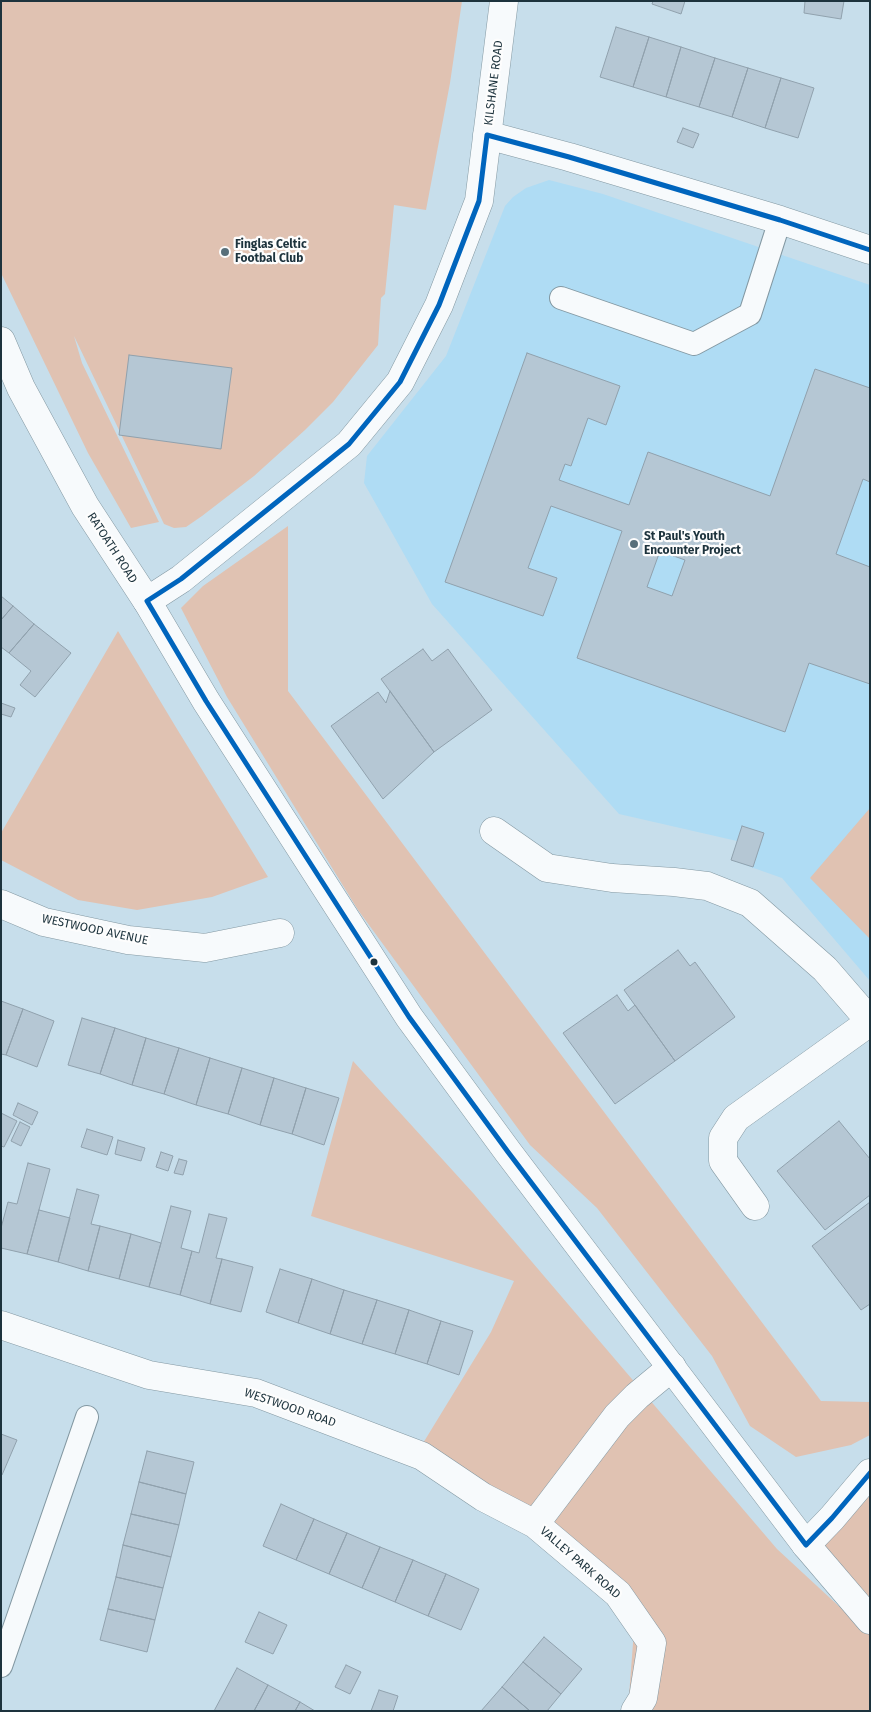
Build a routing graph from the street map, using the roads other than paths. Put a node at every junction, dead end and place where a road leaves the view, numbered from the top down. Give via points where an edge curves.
1 (504, 1) edge
2 (487, 135) junction
3 (780, 220) junction
4 (870, 250) edge
5 (561, 298) dead end
6 (1, 341) edge
7 (147, 601) junction
8 (494, 831) dead end
9 (1, 904) edge
10 (280, 933) dead end
11 (870, 1021) edge
12 (755, 1206) dead end
13 (1, 1325) edge
14 (672, 1367) junction
15 (87, 1417) dead end
16 (870, 1473) edge
17 (535, 1524) junction
18 (806, 1544) junction
19 (870, 1620) edge
20 (1, 1666) edge
21 (634, 1711) edge

1 - 2 street, KILSHANE ROAD
2 - 3 street
2 - 7 street, KILSHANE ROAD via 479,201 439,306 400,382 349,444 181,579
3 - 4 street
3 - 5 lane via 750,314 694,344
6 - 7 street, RATOATH ROAD via 21,388 85,506
7 - 14 street, RATOATH ROAD via 206,701 409,1017
8 - 11 street via 547,868 612,878 707,886 750,903 825,969
9 - 10 street, WESTWOOD AVENUE via 44,922 128,940 205,948
11 - 12 street via 736,1118 723,1138 723,1160
13 - 17 street, WESTWOOD ROAD via 149,1375 256,1394 422,1456 483,1497
14 - 17 street via 617,1416
14 - 18 street, RATOATH ROAD
15 - 20 lane
16 - 18 street
17 - 21 street, VALLEY PARK ROAD via 618,1594 652,1643 643,1698
18 - 19 street, RATOATH ROAD

